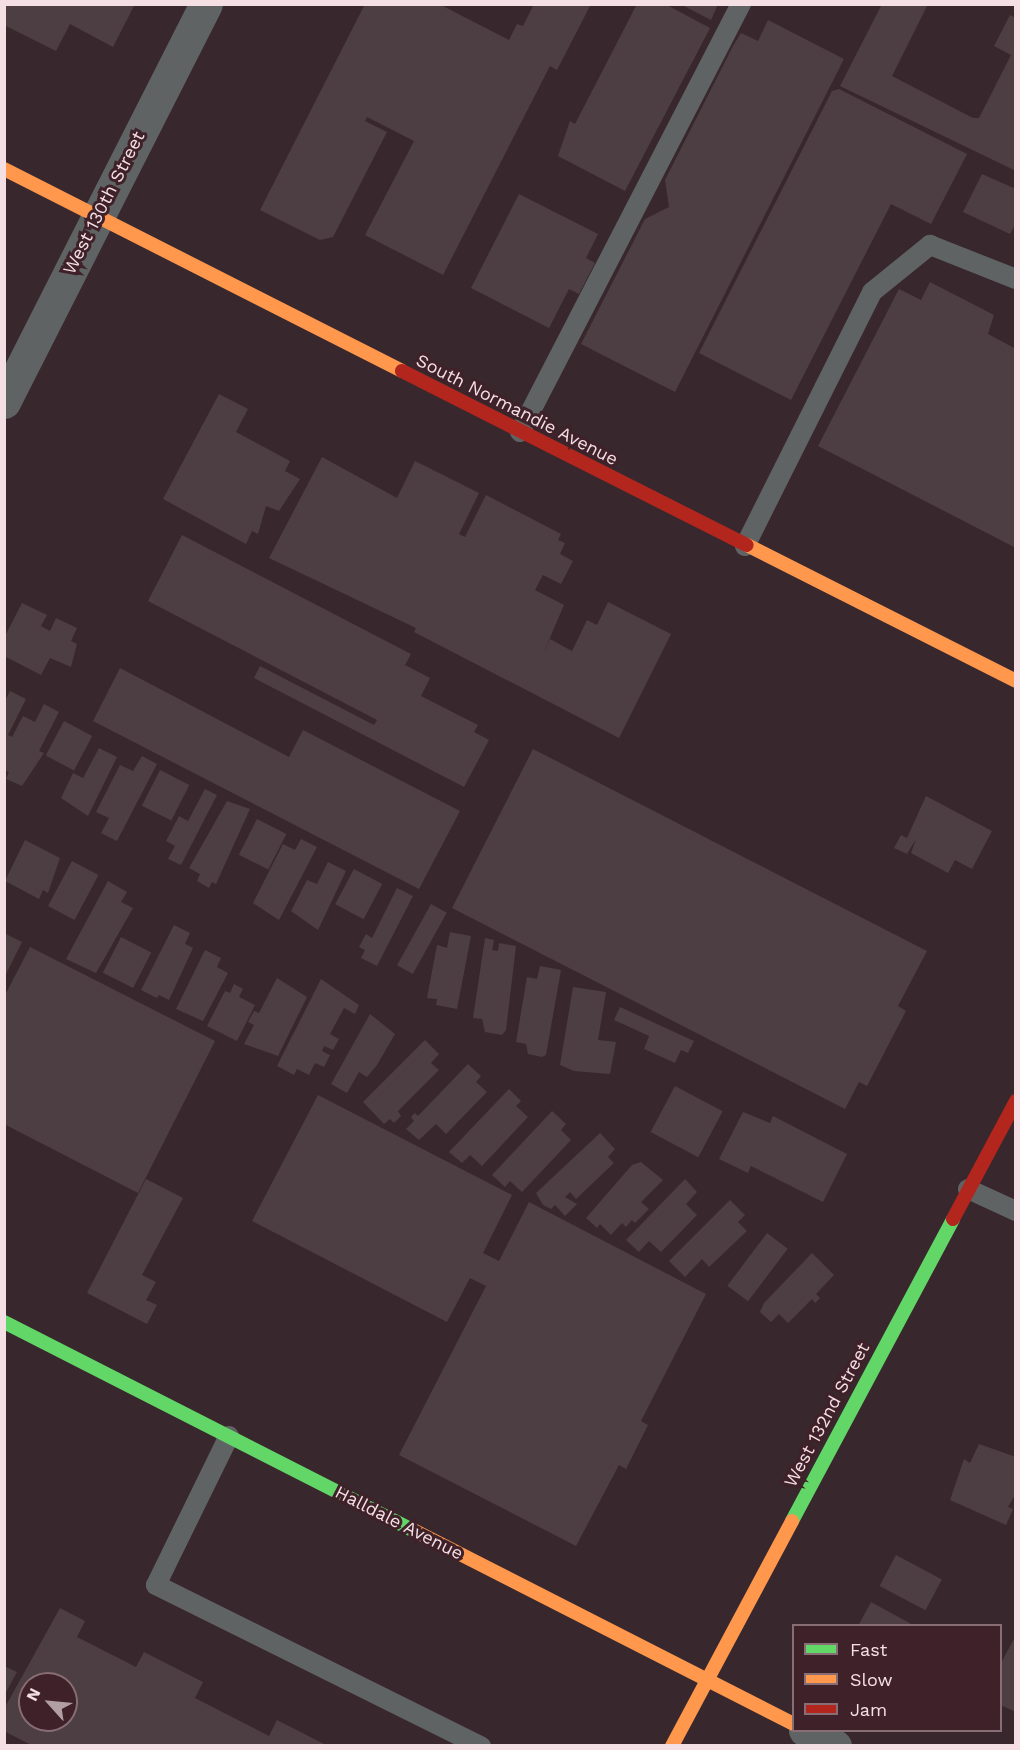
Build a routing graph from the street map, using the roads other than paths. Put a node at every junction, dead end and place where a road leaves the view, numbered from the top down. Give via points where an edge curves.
1 (206, 4) edge
2 (741, 4) edge
3 (4, 169) edge
4 (97, 216) junction
5 (1016, 279) edge
6 (5, 401) edge
7 (520, 432) junction
8 (745, 546) junction
9 (1016, 681) edge
10 (1016, 1101) edge
11 (969, 1189) junction
12 (1016, 1211) edge
13 (4, 1322) edge
14 (229, 1436) junction
15 (706, 1680) junction
16 (792, 1723) edge
17 (808, 1732) edge
18 (481, 1746) edge
19 (672, 1746) edge
20 (835, 1746) edge

1 - 4 street, West 130th Street
2 - 7 lane
3 - 4 street, South Normandie Avenue
4 - 6 street, West 130th Street
4 - 7 street, South Normandie Avenue
5 - 8 lane via 930,245 873,292
7 - 8 street, South Normandie Avenue
8 - 9 street, South Normandie Avenue
10 - 11 street, West 132nd Street
11 - 12 lane
11 - 15 street, West 132nd Street
13 - 14 street, Halldale Avenue
14 - 15 street, Halldale Avenue
14 - 18 lane via 156,1585
15 - 16 street, Halldale Avenue
15 - 19 street, West 132nd Street
17 - 20 street

